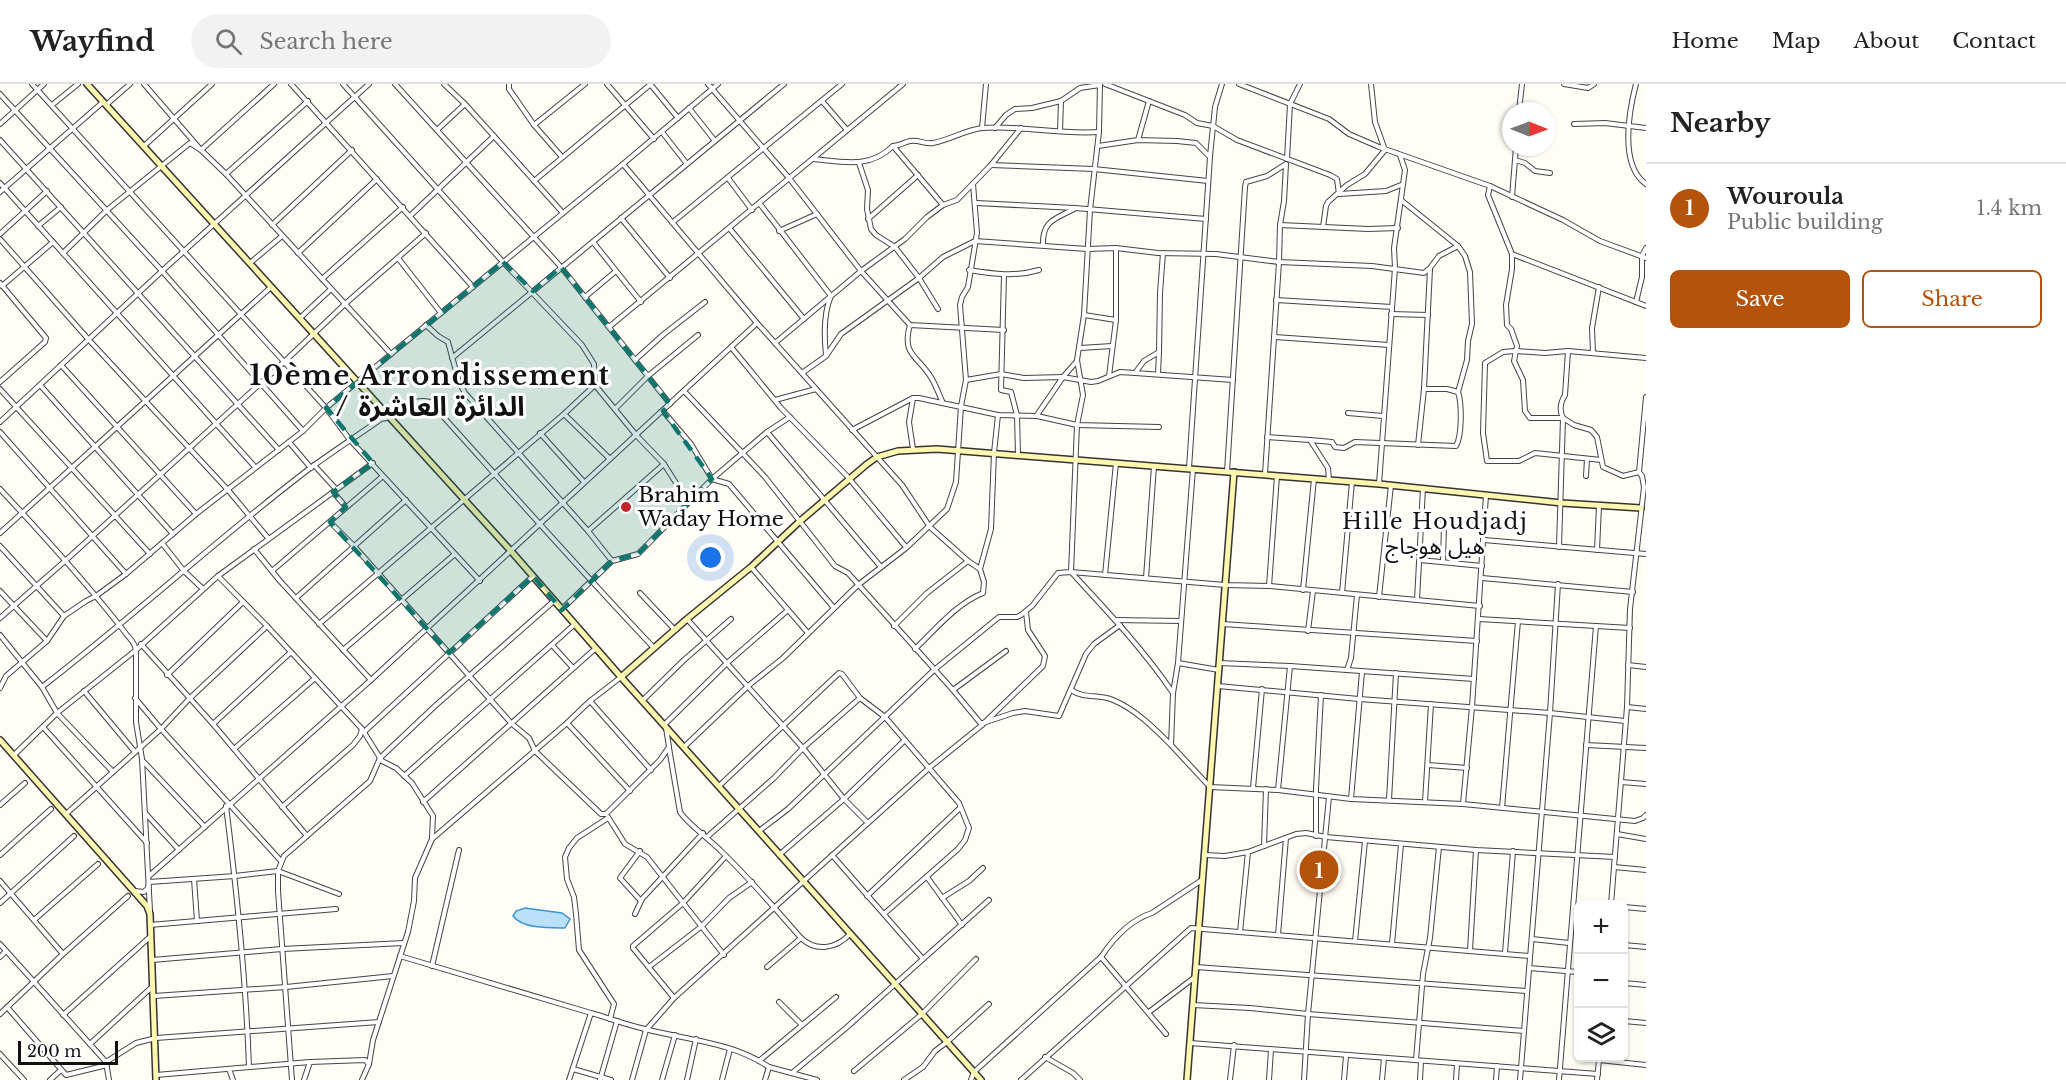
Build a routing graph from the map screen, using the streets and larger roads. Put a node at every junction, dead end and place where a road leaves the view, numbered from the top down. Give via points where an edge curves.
1 (32, 84) edge
2 (44, 84) edge
3 (78, 84) edge
4 (87, 84) edge
5 (130, 84) edge
6 (144, 84) edge
7 (212, 84) edge
8 (274, 84) edge
9 (343, 84) edge
10 (369, 84) edge
11 (395, 84) edge
12 (444, 84) edge
13 (509, 84) edge
14 (585, 84) edge
15 (607, 84) edge
16 (651, 84) edge
17 (708, 84) edge
18 (718, 84) edge
19 (784, 84) edge
20 (842, 84) edge
21 (903, 84) edge
22 (986, 84) edge
23 (1102, 84) edge
24 (1222, 84) edge
25 (1239, 84) edge
26 (1300, 84) edge
27 (1371, 84) edge
28 (1522, 84) edge
29 (1564, 84) edge
30 (1594, 84) edge
31 (1636, 84) edge
32 (294, 85) edge
33 (712, 89) junction
34 (38, 90) junction
35 (0, 94) edge
36 (355, 97) junction
37 (308, 101) junction
38 (822, 101) junction
39 (1061, 101) junction
40 (1149, 101) junction
41 (1520, 102) edge
42 (105, 104) junction
43 (465, 104) junction
44 (1290, 104) junction
45 (52, 105) junction
46 (626, 105) junction
47 (689, 108) junction
48 (14, 110) junction
49 (175, 117) junction
50 (678, 118) junction
51 (741, 120) junction
52 (327, 122) junction
53 (0, 124) edge
54 (1574, 124) dead end
55 (534, 125) junction
56 (1213, 126) junction
57 (1630, 126) junction
58 (73, 128) junction
59 (982, 128) junction
60 (994, 128) junction
61 (1021, 128) junction
62 (1646, 128) edge
63 (437, 130) junction
64 (847, 130) junction
65 (1060, 131) junction
66 (662, 132) junction
67 (1099, 132) junction
68 (494, 136) junction
69 (654, 139) junction
70 (1138, 140) junction
71 (0, 141) edge
72 (715, 141) junction
73 (143, 146) junction
74 (893, 146) junction
75 (1098, 146) junction
76 (764, 148) junction
77 (51, 149) junction
78 (201, 150) junction
79 (352, 150) junction
80 (1385, 150) junction
81 (1400, 155) junction
82 (1515, 156) edge
83 (562, 157) junction
84 (1210, 157) junction
85 (812, 159) junction
86 (1515, 160) junction
87 (1286, 161) junction
88 (467, 162) junction
89 (859, 163) junction
90 (624, 164) junction
91 (687, 164) junction
92 (160, 165) junction
93 (991, 165) junction
94 (27, 169) junction
95 (1094, 169) junction
96 (1550, 173) dead end
97 (226, 174) junction
98 (918, 175) junction
99 (728, 178) junction
100 (789, 178) junction
101 (377, 179) junction
102 (534, 181) junction
103 (1208, 181) junction
104 (0, 183) edge
105 (973, 184) junction
106 (1402, 184) junction
107 (1646, 184) edge
108 (1490, 186) junction
109 (5, 188) junction
110 (438, 189) junction
111 (47, 191) junction
112 (0, 192) edge
113 (129, 192) junction
114 (650, 194) junction
115 (1339, 194) junction
116 (245, 196) junction
117 (1512, 197) junction
118 (1400, 200) junction
119 (760, 204) junction
120 (976, 204) junction
121 (944, 205) junction
122 (61, 207) junction
123 (403, 207) junction
124 (1075, 208) junction
125 (107, 210) junction
126 (752, 210) junction
127 (1090, 210) junction
128 (25, 212) junction
129 (563, 213) junction
130 (817, 214) junction
131 (410, 216) junction
132 (621, 218) junction
133 (868, 219) junction
134 (1206, 219) junction
135 (673, 222) junction
136 (215, 225) junction
137 (272, 225) junction
138 (1280, 225) junction
139 (38, 226) junction
140 (1323, 227) junction
141 (1398, 228) junction
142 (729, 229) junction
143 (779, 231) junction
144 (84, 232) junction
145 (426, 233) junction
146 (0, 234) edge
147 (282, 236) junction
148 (534, 236) junction
149 (0, 239) edge
150 (975, 241) junction
151 (53, 242) junction
152 (593, 242) junction
153 (1043, 245) junction
154 (1458, 246) junction
155 (895, 247) junction
156 (1646, 248) edge
157 (1088, 249) junction
158 (1116, 249) junction
159 (63, 253) junction
160 (184, 253) junction
161 (298, 253) junction
162 (1163, 253) junction
163 (700, 254) junction
164 (1204, 254) junction
165 (1512, 254) junction
166 (1644, 257) edge
167 (398, 258) junction
168 (1241, 258) junction
169 (503, 262) junction
170 (1280, 262) junction
171 (250, 263) junction
172 (24, 266) junction
173 (561, 267) junction
174 (1395, 268) junction
175 (1431, 268) junction
176 (969, 270) junction
177 (1039, 270) dead end
178 (162, 271) junction
179 (616, 271) junction
180 (861, 272) junction
181 (1004, 275) junction
182 (670, 278) junction
183 (919, 278) junction
184 (322, 279) junction
185 (1, 284) edge
186 (271, 287) junction
187 (473, 287) junction
188 (1599, 287) junction
189 (331, 289) junction
190 (532, 291) junction
191 (139, 292) junction
192 (831, 296) junction
193 (585, 297) junction
194 (888, 300) junction
195 (1276, 300) junction
196 (641, 302) junction
197 (705, 302) dead end
198 (1636, 302) junction
199 (345, 304) junction
200 (1646, 306) edge
201 (1392, 307) junction
202 (938, 309) dead end
203 (117, 313) junction
204 (441, 313) junction
205 (1391, 314) junction
206 (240, 315) junction
207 (1084, 315) junction
208 (1428, 315) junction
209 (300, 318) junction
210 (804, 319) junction
211 (1116, 320) junction
212 (757, 323) junction
213 (426, 325) junction
214 (910, 325) junction
215 (609, 327) junction
216 (960, 329) junction
217 (1004, 330) junction
218 (314, 334) junction
219 (698, 334) dead end
220 (216, 335) junction
221 (1275, 337) junction
222 (89, 340) junction
223 (775, 343) junction
224 (1389, 345) junction
225 (1112, 346) junction
226 (731, 348) junction
227 (1080, 348) junction
228 (1515, 351) junction
229 (1568, 351) junction
230 (1159, 352) junction
231 (1593, 353) junction
232 (391, 354) junction
233 (194, 355) junction
234 (826, 356) junction
235 (452, 358) junction
236 (1646, 358) edge
237 (635, 360) junction
238 (1077, 360) junction
239 (284, 362) junction
240 (61, 365) junction
241 (802, 373) junction
242 (1135, 373) junction
243 (1001, 374) junction
244 (1158, 374) junction
245 (172, 375) junction
246 (648, 376) junction
247 (1109, 376) junction
248 (1063, 377) junction
249 (1194, 378) junction
250 (966, 380) junction
251 (1233, 380) junction
252 (1082, 381) junction
253 (0, 382) edge
254 (358, 382) junction
255 (260, 384) junction
256 (39, 385) junction
257 (595, 385) junction
258 (0, 389) edge
259 (816, 389) junction
260 (1424, 389) junction
261 (684, 391) junction
262 (1458, 392) junction
263 (1646, 397) edge
264 (913, 398) junction
265 (145, 400) junction
266 (775, 400) junction
267 (942, 401) junction
268 (1646, 403) edge
269 (238, 404) junction
270 (670, 404) junction
271 (17, 406) junction
272 (961, 406) junction
273 (326, 408) junction
274 (615, 409) junction
275 (663, 411) junction
276 (1348, 413) dead end
277 (564, 414) junction
278 (998, 415) junction
279 (1017, 415) junction
280 (1037, 416) junction
281 (1383, 416) junction
282 (790, 417) junction
283 (390, 418) junction
284 (1563, 418) junction
285 (0, 422) edge
286 (1645, 422) edge
287 (216, 423) junction
288 (117, 425) junction
289 (1077, 425) junction
290 (1159, 427) dead end
291 (852, 430) junction
292 (303, 431) junction
293 (0, 432) edge
294 (767, 432) junction
295 (540, 433) junction
296 (636, 435) junction
297 (1267, 437) junction
298 (350, 440) junction
299 (1310, 440) junction
300 (289, 442) junction
301 (1381, 444) junction
302 (1418, 445) junction
303 (93, 447) junction
304 (189, 448) junction
305 (913, 449) junction
306 (279, 450) junction
307 (957, 451) junction
308 (743, 452) junction
309 (517, 453) junction
310 (994, 453) junction
311 (1018, 455) junction
312 (877, 457) junction
313 (1562, 457) junction
314 (1640, 457) junction
315 (610, 459) junction
316 (1076, 459) junction
317 (1587, 459) junction
318 (1646, 459) edge
319 (1601, 460) junction
320 (1116, 462) junction
321 (373, 463) junction
322 (664, 464) junction
323 (1154, 465) junction
324 (312, 466) junction
325 (71, 467) junction
326 (255, 467) junction
327 (1191, 469) junction
328 (1231, 472) junction
329 (1639, 472) junction
330 (494, 473) junction
331 (160, 474) junction
332 (1264, 474) junction
333 (383, 476) junction
334 (1277, 476) junction
335 (1586, 476) dead end
336 (712, 479) junction
337 (849, 479) junction
338 (1314, 479) junction
339 (1329, 481) junction
340 (585, 482) junction
341 (1352, 482) junction
342 (1378, 484) junction
343 (1391, 485) junction
344 (49, 487) junction
345 (1423, 488) junction
346 (0, 489) edge
347 (228, 490) junction
348 (334, 491) junction
349 (136, 495) junction
350 (1486, 495) junction
351 (406, 500) junction
352 (465, 500) junction
353 (824, 500) junction
354 (562, 502) junction
355 (688, 502) junction
356 (1562, 503) junction
357 (1599, 506) junction
358 (346, 507) junction
359 (1641, 508) junction
360 (22, 513) junction
361 (196, 514) junction
362 (115, 515) junction
363 (250, 516) junction
364 (330, 522) junction
365 (800, 522) junction
366 (540, 523) junction
367 (1422, 523) junction
368 (1444, 524) junction
369 (1485, 525) junction
370 (930, 527) junction
371 (430, 528) junction
372 (588, 531) junction
373 (0, 533) edge
374 (172, 534) junction
375 (92, 535) junction
376 (268, 538) junction
377 (1484, 540) junction
378 (778, 542) junction
379 (162, 543) junction
380 (0, 546) edge
381 (354, 546) junction
382 (1559, 547) junction
383 (906, 548) junction
384 (254, 549) junction
385 (1597, 550) junction
386 (511, 551) junction
387 (1637, 553) junction
388 (150, 554) junction
389 (455, 554) junction
390 (1646, 554) edge
391 (1419, 560) junction
392 (65, 561) junction
393 (612, 561) junction
394 (968, 561) junction
395 (1443, 562) junction
396 (1482, 566) junction
397 (751, 567) junction
398 (881, 567) junction
399 (980, 570) junction
400 (184, 571) junction
401 (272, 571) junction
402 (1071, 572) junction
403 (379, 573) junction
404 (126, 574) junction
405 (1105, 575) junction
406 (218, 576) junction
407 (533, 576) junction
408 (1482, 578) junction
409 (1146, 579) junction
410 (591, 580) junction
411 (480, 581) junction
412 (1184, 582) junction
413 (1558, 584) junction
414 (858, 585) junction
415 (1225, 585) junction
416 (36, 586) junction
417 (1269, 586) junction
418 (203, 589) junction
419 (1303, 590) junction
420 (0, 591) edge
421 (1313, 591) junction
422 (1633, 591) junction
423 (640, 593) dead end
424 (1342, 593) junction
425 (1357, 595) junction
426 (96, 596) junction
427 (1379, 597) junction
428 (296, 598) junction
429 (402, 599) junction
430 (1417, 600) junction
431 (554, 601) junction
432 (243, 602) junction
433 (1480, 606) junction
434 (14, 607) junction
435 (834, 608) junction
436 (562, 610) junction
437 (788, 610) junction
438 (1026, 612) junction
439 (64, 616) junction
440 (0, 618) edge
441 (687, 619) junction
442 (731, 619) dead end
443 (1479, 619) junction
444 (1115, 620) junction
445 (1181, 621) junction
446 (1518, 621) junction
447 (1557, 623) junction
448 (319, 624) junction
449 (575, 624) junction
450 (1222, 624) junction
451 (120, 625) junction
452 (1120, 625) junction
453 (267, 626) junction
454 (894, 626) junction
455 (1596, 626) junction
456 (427, 627) junction
457 (1630, 628) junction
458 (675, 630) junction
459 (1308, 631) junction
460 (808, 633) junction
461 (1353, 633) junction
462 (0, 635) edge
463 (47, 641) junction
464 (1477, 641) junction
465 (706, 642) junction
466 (141, 644) junction
467 (552, 645) junction
468 (596, 648) junction
469 (654, 648) junction
470 (915, 649) junction
471 (136, 650) junction
472 (343, 650) junction
473 (1006, 651) dead end
474 (291, 652) junction
475 (449, 653) junction
476 (22, 660) junction
477 (727, 663) junction
478 (1178, 663) junction
479 (1219, 663) junction
480 (1628, 665) junction
481 (1290, 666) junction
482 (1646, 667) edge
483 (573, 668) junction
484 (934, 670) junction
485 (1219, 670) junction
486 (1347, 670) junction
487 (1362, 672) junction
488 (1396, 674) junction
489 (167, 675) junction
490 (469, 675) junction
491 (621, 677) junction
492 (314, 679) junction
493 (1474, 679) junction
494 (371, 680) junction
495 (748, 686) junction
496 (1218, 686) junction
497 (42, 687) junction
498 (0, 688) edge
499 (1262, 689) junction
500 (954, 690) junction
501 (1071, 690) junction
502 (84, 691) junction
503 (1288, 692) junction
504 (1173, 693) junction
505 (1321, 695) junction
506 (135, 698) junction
507 (860, 698) junction
508 (189, 699) junction
509 (490, 699) junction
510 (1359, 699) junction
511 (590, 701) junction
512 (642, 701) junction
513 (1396, 701) junction
514 (1431, 704) junction
515 (1627, 706) junction
516 (341, 707) junction
517 (1472, 707) junction
518 (1646, 709) edge
519 (1510, 710) junction
520 (57, 713) junction
521 (1550, 713) junction
522 (885, 717) junction
523 (1587, 717) junction
524 (1625, 721) junction
525 (512, 723) junction
526 (567, 723) junction
527 (213, 724) junction
528 (782, 724) junction
529 (982, 724) junction
530 (665, 726) junction
531 (43, 727) junction
532 (160, 729) junction
533 (363, 731) junction
534 (0, 740) edge
535 (905, 740) junction
536 (1171, 745) junction
537 (1586, 745) junction
538 (1623, 746) junction
539 (140, 747) junction
540 (669, 747) junction
541 (684, 747) junction
542 (803, 748) junction
543 (1646, 748) edge
544 (234, 750) junction
545 (535, 751) junction
546 (135, 752) junction
547 (14, 755) junction
548 (380, 758) junction
549 (142, 759) junction
550 (1428, 765) junction
551 (929, 768) junction
552 (1467, 768) junction
553 (651, 770) junction
554 (113, 772) junction
555 (824, 774) junction
556 (404, 776) junction
557 (259, 779) junction
558 (1621, 782) junction
559 (25, 783) dead end
560 (1646, 784) edge
561 (719, 786) junction
562 (97, 787) junction
563 (1210, 787) junction
564 (1253, 788) junction
565 (1266, 789) junction
566 (1278, 790) junction
567 (630, 791) junction
568 (1316, 795) junction
569 (1329, 797) junction
570 (844, 799) junction
571 (1351, 799) junction
572 (1389, 800) junction
573 (423, 802) junction
574 (1425, 802) junction
575 (1462, 804) junction
576 (0, 805) edge
577 (227, 805) junction
578 (282, 807) junction
579 (960, 808) junction
580 (1502, 808) junction
581 (51, 809) dead end
582 (739, 809) junction
583 (1541, 812) junction
584 (145, 813) junction
585 (66, 814) junction
586 (1579, 815) junction
587 (1646, 815) edge
588 (607, 816) junction
589 (1619, 819) junction
590 (868, 823) junction
591 (205, 827) junction
592 (759, 832) junction
593 (1617, 834) junction
594 (705, 835) junction
595 (74, 836) dead end
596 (307, 836) junction
597 (1316, 836) junction
598 (1326, 837) junction
599 (1286, 838) junction
600 (432, 839) junction
601 (1646, 839) edge
602 (1365, 841) junction
603 (147, 843) junction
604 (1401, 844) junction
605 (1264, 846) junction
606 (1439, 847) junction
607 (179, 850) junction
608 (459, 850) dead end
609 (1476, 850) junction
610 (640, 851) junction
611 (1513, 851) junction
612 (1248, 852) junction
613 (1538, 852) junction
614 (1577, 854) junction
615 (0, 855) edge
616 (779, 855) junction
617 (832, 855) junction
618 (1205, 855) junction
619 (727, 856) junction
620 (1616, 857) junction
621 (281, 861) junction
622 (98, 864) dead end
623 (1614, 867) junction
624 (983, 868) dead end
625 (1646, 870) edge
626 (278, 871) junction
627 (149, 876) junction
628 (235, 876) junction
629 (662, 878) junction
630 (927, 878) junction
631 (194, 879) junction
632 (1203, 880) junction
633 (803, 881) junction
634 (0, 882) edge
635 (149, 882) junction
636 (752, 882) junction
637 (132, 889) junction
638 (11, 894) junction
639 (339, 894) dead end
640 (128, 896) dead end
641 (867, 896) junction
642 (942, 898) junction
643 (989, 900) dead end
644 (1611, 900) edge
645 (640, 901) junction
646 (0, 903) edge
647 (683, 903) junction
648 (775, 907) junction
649 (1628, 907) edge
650 (336, 909) dead end
651 (1646, 909) edge
652 (279, 913) junction
653 (150, 914) junction
654 (635, 914) dead end
655 (884, 914) junction
656 (238, 918) junction
657 (34, 920) junction
658 (197, 921) junction
659 (150, 925) junction
660 (962, 925) junction
661 (702, 926) junction
662 (1199, 928) junction
663 (1240, 932) junction
664 (850, 934) junction
665 (1278, 935) junction
666 (151, 936) junction
667 (801, 938) junction
668 (1316, 938) junction
669 (1532, 939) junction
670 (1355, 941) junction
671 (404, 943) junction
672 (1569, 943) junction
673 (0, 944) edge
674 (1392, 944) junction
675 (1628, 945) edge
676 (1429, 946) junction
677 (1646, 947) edge
678 (282, 949) junction
679 (1470, 950) junction
680 (6, 951) junction
681 (1505, 953) junction
682 (63, 954) junction
683 (241, 954) junction
684 (724, 955) junction
685 (400, 956) junction
686 (1530, 956) junction
687 (0, 957) edge
688 (1101, 957) junction
689 (923, 959) junction
690 (976, 959) dead end
691 (152, 960) junction
692 (432, 966) junction
693 (649, 967) junction
694 (767, 967) dead end
695 (1196, 967) junction
696 (1529, 968) junction
697 (1567, 971) junction
698 (1574, 972) edge
699 (1311, 975) junction
700 (393, 976) junction
701 (1195, 977) junction
702 (34, 982) junction
703 (1628, 983) edge
704 (1422, 984) junction
705 (895, 985) junction
706 (1646, 985) edge
707 (153, 986) junction
708 (1126, 986) junction
709 (286, 987) junction
710 (244, 990) junction
711 (1527, 991) junction
712 (153, 996) junction
713 (836, 997) dead end
714 (674, 998) junction
715 (779, 1002) dead end
716 (989, 1004) dead end
717 (1193, 1005) junction
718 (7, 1007) junction
719 (1149, 1012) junction
720 (591, 1013) junction
721 (0, 1014) edge
722 (922, 1014) junction
723 (1308, 1014) junction
724 (63, 1016) junction
725 (610, 1019) junction
726 (617, 1021) junction
727 (1628, 1021) edge
728 (379, 1022) junction
729 (1419, 1022) junction
730 (1646, 1023) edge
731 (801, 1024) junction
732 (288, 1028) junction
733 (646, 1029) junction
734 (1524, 1030) junction
735 (248, 1031) junction
736 (1166, 1034) dead end
737 (675, 1035) junction
738 (156, 1038) junction
739 (696, 1039) junction
740 (947, 1042) junction
741 (1190, 1043) junction
742 (90, 1044) junction
743 (1234, 1045) junction
744 (730, 1048) junction
745 (1271, 1050) junction
746 (1305, 1051) junction
747 (0, 1054) edge
748 (1346, 1056) junction
749 (1045, 1057) junction
750 (1384, 1058) junction
751 (1418, 1060) junction
752 (759, 1061) junction
753 (310, 1062) junction
754 (1599, 1062) edge
755 (1622, 1062) edge
756 (106, 1063) junction
757 (290, 1064) junction
758 (369, 1064) junction
759 (1457, 1064) junction
760 (1646, 1065) edge
761 (1497, 1066) junction
762 (249, 1067) junction
763 (769, 1067) junction
764 (1521, 1068) junction
765 (229, 1069) junction
766 (573, 1069) junction
767 (61, 1070) junction
768 (854, 1071) dead end
769 (1559, 1071) junction
770 (974, 1072) junction
771 (792, 1073) junction
772 (1598, 1074) junction
773 (156, 1078) edge
774 (600, 1079) edge
775 (806, 1079) edge
776 (24, 1080) edge
777 (50, 1080) edge
778 (109, 1080) edge
779 (233, 1080) edge
780 (292, 1080) edge
781 (304, 1080) edge
782 (363, 1080) edge
783 (569, 1080) edge
784 (611, 1080) edge
785 (632, 1080) edge
786 (662, 1080) edge
787 (687, 1080) edge
788 (722, 1080) edge
789 (765, 1080) edge
790 (817, 1080) edge
791 (904, 1080) edge
792 (971, 1080) edge
793 (981, 1080) edge
794 (1021, 1080) edge
795 (1080, 1080) edge
796 (1188, 1080) edge
797 (1230, 1080) edge
798 (1269, 1080) edge
799 (1304, 1080) edge
800 (1344, 1080) edge
801 (1382, 1080) edge
802 (1420, 1080) edge
803 (1456, 1080) edge
804 (1496, 1080) edge
805 (1520, 1080) edge
806 (1559, 1080) edge
807 (1597, 1080) edge

1 - 34 street
2 - 34 street
3 - 45 street
4 - 42 street
5 - 42 street
6 - 49 street
7 - 49 street
8 - 78 street
9 - 36 street
10 - 36 street
11 - 63 street
12 - 43 street
13 - 55 street via 509,90
14 - 55 street
15 - 46 street
16 - 46 street
16 - 50 street
17 - 33 street
18 - 33 street
19 - 51 street
20 - 38 street
21 - 64 street
22 - 59 street
23 - 39 street via 1080,88
23 - 40 street
23 - 67 street
24 - 56 street
25 - 44 street
26 - 44 street
27 - 80 street via 1375,122
28 - 41 street
29 - 30 street via 1588,88
31 - 57 street
32 - 37 street
33 - 47 street
33 - 51 street
34 - 45 street
34 - 48 street
35 - 48 street
36 - 52 street
36 - 110 street
37 - 52 street
37 - 97 street
38 - 64 street
38 - 76 street
39 - 60 street via 1015,108
39 - 65 street
40 - 56 street via 1197,123
40 - 70 street
42 - 58 street
42 - 73 street
43 - 63 street
43 - 68 street
44 - 80 street via 1329,119 1349,134
44 - 87 street
45 - 58 street
46 - 69 street
46 - 83 street
47 - 50 street
47 - 72 street
48 - 53 street
48 - 77 street
49 - 73 street
49 - 78 street
50 - 66 street
51 - 72 street
51 - 76 street
52 - 79 street
52 - 116 street
54 - 57 street
55 - 83 street
56 - 84 street
56 - 87 street
57 - 62 street
57 - 107 street via 1631,162
58 - 77 street
58 - 113 street
59 - 60 street
59 - 74 street via 930,144 913,140
60 - 61 street
61 - 65 street
61 - 93 street
63 - 88 street
64 - 85 street
65 - 67 street
66 - 69 street
66 - 91 street
67 - 75 street
68 - 88 street
68 - 102 street
69 - 90 street
70 - 75 street
70 - 84 street via 1196,143
71 - 94 street
72 - 91 street
73 - 92 street
74 - 89 street via 883,156
74 - 98 street
75 - 95 street
76 - 99 street
76 - 100 street
77 - 94 street
77 - 125 street
78 - 92 street via 190,143
78 - 97 street
79 - 101 street
79 - 137 street
80 - 81 street
80 - 115 street via 1365,174
81 - 106 street
81 - 108 street
82 - 86 street
83 - 102 street
84 - 103 street
85 - 89 street
85 - 100 street
86 - 96 street via 1535,171
86 - 117 street
87 - 115 street via 1337,179
87 - 138 street
87 - 168 street via 1268,176 1246,182
88 - 110 street
88 - 148 street
89 - 133 street via 868,190
90 - 114 street
90 - 129 street
91 - 114 street
92 - 113 street
92 - 136 street
93 - 95 street
93 - 105 street
94 - 109 street
94 - 111 street
95 - 103 street
95 - 127 street
97 - 116 street
98 - 121 street
98 - 133 street
99 - 126 street
99 - 135 street
100 - 119 street
100 - 130 street
101 - 123 street
101 - 161 street
102 - 129 street
103 - 134 street
104 - 109 street
105 - 120 street
105 - 121 street via 957,200
106 - 115 street via 1386,191
106 - 118 street
108 - 117 street
108 - 165 street via 1488,195
109 - 112 street
109 - 128 street
110 - 131 street
110 - 169 street
111 - 122 street
111 - 128 street
113 - 125 street
113 - 160 street
114 - 132 street
114 - 135 street
115 - 140 street via 1326,205
116 - 136 street
116 - 137 street
117 - 166 street via 1600,241
118 - 141 street
118 - 154 street
119 - 126 street
119 - 143 street
120 - 124 street
120 - 150 street
121 - 155 street
122 - 139 street
122 - 144 street
123 - 131 street
123 - 184 street
124 - 127 street
124 - 153 street via 1050,222 1043,233
125 - 144 street
125 - 178 street
126 - 142 street
127 - 134 street
127 - 157 street
128 - 139 street
128 - 146 street
129 - 148 street
130 - 143 street
130 - 180 street
131 - 145 street
132 - 152 street
132 - 182 street
133 - 155 street via 873,232
134 - 164 street
135 - 163 street
136 - 160 street
136 - 171 street
137 - 147 street
138 - 140 street
138 - 170 street
139 - 151 street
140 - 141 street
141 - 174 street
142 - 163 street
142 - 210 street
143 - 192 street
144 - 159 street
144 - 191 street
145 - 167 street
145 - 187 street
147 - 161 street
147 - 171 street
148 - 169 street
148 - 173 street
149 - 172 street
150 - 153 street
150 - 176 street
150 - 183 street via 943,257
151 - 159 street
151 - 172 street
152 - 173 street
152 - 179 street
153 - 157 street
154 - 175 street via 1439,256
154 - 262 street via 1470,272 1472,324
155 - 180 street
155 - 183 street
156 - 166 street
157 - 158 street
157 - 207 street
158 - 162 street
158 - 211 street
159 - 203 street
160 - 178 street
160 - 206 street
161 - 184 street
162 - 164 street
162 - 230 street
163 - 182 street
163 - 212 street
164 - 168 street
164 - 249 street
165 - 188 street
165 - 228 street via 1506,305
166 - 198 street
167 - 199 street
167 - 204 street
168 - 170 street
168 - 251 street
169 - 187 street
169 - 190 street
170 - 174 street
170 - 195 street
171 - 186 street
172 - 185 street
172 - 222 street
173 - 190 street
173 - 193 street
174 - 175 street via 1424,273
174 - 201 street
175 - 208 street
176 - 181 street
176 - 216 street
177 - 181 street
178 - 191 street
178 - 220 street
179 - 193 street
179 - 196 street
180 - 192 street
180 - 194 street
181 - 217 street
182 - 196 street
183 - 194 street
183 - 202 street
184 - 189 street
185 - 253 street via 46,338
186 - 206 street
186 - 209 street
187 - 204 street
188 - 198 street
188 - 231 street via 1592,328
189 - 199 street
189 - 209 street
190 - 235 street
190 - 257 street via 589,354 594,364
191 - 203 street
191 - 233 street
192 - 210 street
192 - 234 street via 826,307
193 - 215 street
194 - 214 street
194 - 234 street via 840,335
195 - 201 street
195 - 221 street
196 - 215 street
197 - 237 street
198 - 200 street
199 - 218 street
199 - 232 street
201 - 205 street
203 - 222 street
203 - 245 street
204 - 213 street
205 - 208 street
205 - 224 street
206 - 220 street
206 - 239 street
207 - 211 street
207 - 227 street
208 - 260 street
209 - 218 street
210 - 223 street
211 - 225 street
212 - 223 street
212 - 226 street
213 - 232 street
213 - 235 street via 448,342
214 - 216 street
214 - 267 street via 906,337 909,352 931,378
215 - 237 street
216 - 217 street
216 - 250 street
217 - 243 street
218 - 239 street
218 - 254 street
219 - 246 street
220 - 233 street
220 - 255 street
221 - 224 street
221 - 297 street
222 - 240 street
222 - 265 street
223 - 241 street
224 - 281 street
225 - 227 street
225 - 247 street
226 - 261 street
226 - 266 street
227 - 238 street
228 - 229 street
228 - 284 street via 1527,416
228 - 313 street via 1503,352 1484,366 1482,433 1486,459 1519,461 1534,453
229 - 231 street
229 - 284 street via 1560,413
230 - 242 street
230 - 244 street
231 - 236 street
232 - 254 street
233 - 245 street
233 - 269 street
234 - 241 street
235 - 309 street via 465,393
237 - 246 street
238 - 248 street
238 - 252 street
239 - 255 street
239 - 273 street
240 - 256 street
240 - 288 street
241 - 259 street
242 - 244 street
242 - 247 street
243 - 248 street
243 - 250 street
243 - 279 street via 1001,390 1011,392
244 - 249 street
245 - 265 street
245 - 287 street
246 - 270 street
246 - 274 street
247 - 252 street
248 - 252 street
248 - 280 street
249 - 251 street
249 - 327 street
250 - 272 street
251 - 328 street
252 - 289 street
254 - 273 street
254 - 283 street
255 - 269 street
255 - 292 street
256 - 271 street
256 - 303 street
257 - 274 street
257 - 277 street
258 - 271 street
259 - 266 street
259 - 291 street
260 - 262 street
260 - 302 street
261 - 270 street
261 - 308 street
262 - 302 street via 1460,420 1456,446
263 - 268 street
264 - 267 street
264 - 291 street
264 - 305 street via 909,422
265 - 288 street
265 - 304 street
266 - 282 street
267 - 272 street
268 - 286 street
269 - 287 street
269 - 306 street
270 - 275 street
271 - 285 street
271 - 325 street
272 - 278 street
272 - 307 street
273 - 292 street
273 - 298 street
274 - 296 street
275 - 296 street
275 - 336 street via 691,444
276 - 281 street
277 - 295 street
277 - 315 street
278 - 279 street
278 - 310 street
279 - 280 street
279 - 311 street
280 - 289 street
281 - 301 street
282 - 294 street
282 - 337 street
283 - 298 street via 381,419
283 - 330 street via 410,403 428,401
283 - 352 street
284 - 313 street
284 - 319 street via 1591,430 1597,437
286 - 314 street
287 - 304 street
287 - 326 street
288 - 303 street
288 - 331 street
289 - 290 street
289 - 316 street
291 - 312 street
292 - 300 street
293 - 344 street
294 - 308 street
294 - 353 street
295 - 309 street
295 - 340 street
296 - 315 street
296 - 322 street
297 - 299 street
297 - 332 street
298 - 321 street
298 - 324 street
299 - 301 street via 1332,442 1335,447 1344,448 1355,442
299 - 339 street via 1328,468
300 - 306 street
300 - 324 street
301 - 302 street
301 - 342 street
303 - 325 street
303 - 349 street
304 - 331 street
304 - 347 street
305 - 307 street
305 - 312 street
306 - 326 street
307 - 310 street
307 - 370 street via 954,490 942,515
308 - 336 street
308 - 365 street
309 - 330 street
309 - 354 street
310 - 311 street
310 - 399 street via 991,529
311 - 316 street
312 - 337 street
312 - 370 street via 902,485
313 - 317 street
313 - 356 street
314 - 318 street
314 - 329 street
315 - 340 street
316 - 320 street
316 - 402 street
317 - 319 street
317 - 335 street
319 - 329 street via 1603,467 1623,476
320 - 323 street
320 - 405 street
321 - 333 street
321 - 348 street
322 - 355 street
322 - 372 street
323 - 327 street
323 - 409 street
324 - 348 street
324 - 363 street
325 - 344 street
325 - 362 street
326 - 347 street
327 - 328 street
327 - 412 street
328 - 332 street
328 - 415 street
329 - 359 street via 1644,487
330 - 352 street
330 - 366 street
331 - 349 street
331 - 361 street
332 - 334 street
333 - 351 street
333 - 358 street
334 - 338 street
334 - 417 street
336 - 355 street
336 - 378 street via 729,484
337 - 353 street
337 - 383 street
338 - 339 street
338 - 419 street
339 - 341 street
340 - 354 street
341 - 342 street
341 - 424 street
342 - 343 street
343 - 345 street
343 - 427 street
344 - 360 street
344 - 375 street
345 - 350 street
345 - 367 street
346 - 360 street
347 - 361 street
347 - 363 street
348 - 358 street
348 - 376 street
349 - 362 street
349 - 374 street
350 - 356 street
350 - 369 street
351 - 371 street
351 - 381 street
352 - 371 street
352 - 386 street
353 - 365 street
353 - 398 street
354 - 366 street
354 - 372 street
355 - 393 street via 638,554
356 - 357 street
356 - 382 street
357 - 359 street
357 - 385 street
358 - 364 street
359 - 387 street
360 - 373 street
360 - 392 street
361 - 374 street
362 - 375 street
362 - 388 street
363 - 376 street
363 - 400 street
364 - 381 street
364 - 401 street
365 - 378 street
365 - 414 street via 836,566
366 - 386 street
366 - 410 street
367 - 368 street
367 - 391 street
368 - 369 street
368 - 395 street
369 - 377 street
370 - 383 street
370 - 394 street
371 - 389 street
371 - 403 street
372 - 393 street
374 - 379 street
375 - 392 street
375 - 404 street
376 - 384 street
377 - 382 street
377 - 396 street
378 - 397 street
378 - 435 street
379 - 388 street
379 - 400 street
380 - 416 street
381 - 403 street
381 - 428 street
382 - 385 street
383 - 398 street
384 - 401 street
384 - 406 street
385 - 387 street
386 - 407 street
386 - 411 street
387 - 390 street
387 - 422 street
388 - 404 street
389 - 411 street
389 - 429 street
391 - 395 street
391 - 430 street
392 - 416 street
392 - 426 street
393 - 410 street
394 - 399 street
394 - 454 street via 927,593
395 - 396 street
396 - 408 street
397 - 437 street
397 - 441 street
398 - 414 street
399 - 470 street via 983,593 954,610
400 - 418 street
400 - 451 street
401 - 428 street
402 - 405 street
402 - 438 street via 1056,574
402 - 444 street
403 - 429 street
403 - 448 street
404 - 426 street
405 - 409 street
406 - 418 street
406 - 432 street
407 - 431 street
407 - 475 street
408 - 413 street
408 - 433 street
409 - 412 street
410 - 436 street
410 - 469 street
411 - 456 street
412 - 415 street
412 - 445 street
413 - 422 street
413 - 447 street
414 - 435 street
414 - 454 street
415 - 417 street
415 - 450 street
416 - 434 street
416 - 439 street
417 - 419 street
418 - 466 street
419 - 421 street
420 - 434 street
421 - 424 street
421 - 459 street
422 - 457 street
423 - 458 street
424 - 425 street
425 - 427 street
425 - 461 street
426 - 439 street
426 - 451 street
427 - 430 street
428 - 448 street
429 - 456 street
429 - 472 street
430 - 433 street
431 - 436 street
431 - 490 street
432 - 453 street
432 - 489 street
433 - 443 street
434 - 440 street
434 - 463 street
435 - 460 street
436 - 449 street
437 - 460 street
437 - 477 street
438 - 484 street via 1017,617 999,617
438 - 529 street via 1028,630 1044,652 1045,663
439 - 463 street
441 - 458 street
441 - 465 street
442 - 465 street
443 - 446 street
443 - 464 street
444 - 445 street
444 - 452 street
445 - 478 street
446 - 447 street
446 - 519 street
447 - 455 street
447 - 521 street
448 - 472 street
449 - 467 street
449 - 468 street
450 - 459 street
450 - 479 street
451 - 471 street via 134,641
451 - 497 street
452 - 501 street via 1086,654
452 - 504 street
453 - 474 street
453 - 508 street
454 - 470 street
455 - 457 street
455 - 523 street
456 - 475 street
456 - 494 street
457 - 480 street
458 - 469 street
459 - 461 street
460 - 495 street
461 - 464 street
461 - 486 street
462 - 476 street
463 - 476 street
464 - 493 street
465 - 477 street
465 - 512 street
466 - 471 street
466 - 489 street
467 - 483 street
467 - 509 street
468 - 483 street
468 - 491 street
469 - 491 street
470 - 484 street
471 - 502 street
471 - 506 street
472 - 494 street
473 - 500 street
474 - 492 street
474 - 527 street
475 - 490 street
475 - 533 street
476 - 497 street
476 - 498 street
477 - 495 street
477 - 530 street
478 - 485 street
478 - 504 street
479 - 481 street
479 - 485 street
480 - 482 street
480 - 515 street
481 - 486 street
481 - 503 street
483 - 525 street
484 - 500 street
484 - 522 street
485 - 496 street
486 - 487 street
487 - 488 street
487 - 510 street
488 - 493 street
488 - 513 street
489 - 508 street
490 - 509 street
490 - 548 street
491 - 511 street
491 - 512 street
492 - 516 street
492 - 544 street
493 - 517 street
494 - 516 street
495 - 528 street
495 - 541 street
496 - 499 street
496 - 563 street
497 - 520 street
499 - 503 street
499 - 564 street
500 - 529 street
501 - 529 street via 1059,716 1025,711
501 - 536 street via 1078,695 1110,699 1131,709
502 - 520 street
502 - 546 street
503 - 505 street
503 - 566 street
504 - 536 street
505 - 510 street
505 - 568 street
506 - 532 street
506 - 539 street
507 - 522 street
507 - 528 street via 839,674
507 - 542 street
508 - 527 street
508 - 532 street
509 - 525 street
509 - 556 street
510 - 513 street
510 - 571 street
511 - 526 street
511 - 553 street
512 - 530 street
513 - 514 street
513 - 572 street
514 - 517 street
514 - 550 street
515 - 518 street
515 - 524 street
516 - 533 street
516 - 557 street
517 - 519 street
517 - 552 street
519 - 521 street
519 - 580 street
520 - 531 street
520 - 554 street
521 - 523 street
521 - 583 street
522 - 535 street
522 - 555 street
523 - 524 street
523 - 537 street
524 - 538 street
525 - 545 street via 529,738
525 - 573 street
526 - 545 street
526 - 567 street
527 - 544 street
528 - 542 street
528 - 561 street
529 - 551 street
530 - 540 street
530 - 541 street
531 - 547 street
531 - 562 street
532 - 539 street
532 - 577 street
533 - 548 street
533 - 578 street via 353,745
534 - 547 street
535 - 551 street
535 - 570 street
536 - 563 street
537 - 538 street
537 - 586 street
538 - 543 street
538 - 558 street
539 - 546 street
539 - 549 street
540 - 553 street
540 - 594 street via 680,812
541 - 561 street
542 - 555 street
542 - 582 street
544 - 557 street
545 - 588 street
545 - 600 street
546 - 554 street
547 - 585 street
548 - 556 street
548 - 596 street via 370,781
549 - 584 street
549 - 591 street
550 - 552 street
550 - 574 street
551 - 579 street
551 - 590 street
552 - 575 street
553 - 567 street
554 - 562 street
555 - 570 street
555 - 592 street
556 - 573 street
557 - 577 street
557 - 578 street
558 - 560 street
558 - 589 street
559 - 576 street
561 - 582 street
562 - 585 street
562 - 603 street
563 - 564 street
563 - 618 street
564 - 565 street
565 - 566 street
565 - 605 street
566 - 568 street
567 - 588 street
568 - 569 street
568 - 597 street
569 - 571 street
569 - 598 street
570 - 590 street
570 - 616 street
571 - 572 street
572 - 574 street
573 - 600 street via 433,819
574 - 575 street
575 - 580 street
577 - 591 street
577 - 621 street
577 - 628 street
578 - 596 street
579 - 630 street via 969,828 965,840
579 - 641 street
580 - 583 street
581 - 615 street
582 - 592 street
582 - 594 street
583 - 586 street
583 - 613 street
584 - 603 street
584 - 607 street
585 - 637 street
586 - 589 street
586 - 614 street
587 - 589 street via 1635,821
588 - 610 street via 625,844
588 - 725 street via 577,838 565,857 574,897 578,947 614,1004
589 - 593 street
590 - 617 street
591 - 607 street
592 - 616 street
593 - 601 street
593 - 620 street
594 - 619 street
594 - 629 street
595 - 638 street
596 - 621 street
597 - 598 street
597 - 599 street via 1300,834
598 - 602 street
598 - 668 street
599 - 605 street
599 - 665 street
600 - 671 street via 415,878
602 - 604 street
602 - 670 street
603 - 627 street
604 - 606 street
604 - 674 street
605 - 612 street
606 - 609 street
606 - 676 street
607 - 627 street
608 - 692 street
609 - 611 street
609 - 679 street
610 - 629 street
610 - 645 street via 620,878
611 - 613 street
611 - 681 street
612 - 618 street
612 - 663 street
613 - 614 street
613 - 669 street
614 - 620 street
614 - 672 street
616 - 633 street
617 - 633 street
617 - 641 street
618 - 632 street
619 - 636 street
619 - 647 street
620 - 623 street
621 - 626 street
622 - 657 street
623 - 625 street
623 - 644 street
624 - 642 street
626 - 628 street
626 - 639 street
626 - 652 street
627 - 635 street
628 - 631 street
628 - 656 street
629 - 645 street
629 - 647 street
630 - 642 street
630 - 655 street
631 - 635 street
631 - 658 street
632 - 662 street
632 - 688 street via 1136,921 1113,939
633 - 648 street
633 - 664 street
634 - 638 street
635 - 637 street via 144,892
635 - 653 street
636 - 648 street
636 - 661 street via 723,903
637 - 653 street
638 - 646 street
638 - 657 street
640 - 682 street
641 - 655 street
642 - 660 street
643 - 660 street
645 - 654 street
647 - 661 street
647 - 693 street via 633,944
648 - 667 street
648 - 684 street
649 - 651 street
650 - 652 street
652 - 656 street
652 - 678 street
653 - 659 street
655 - 689 street
656 - 658 street
656 - 683 street
657 - 682 street
658 - 659 street
659 - 666 street
660 - 689 street
661 - 684 street
661 - 693 street
662 - 663 street
662 - 695 street
662 - 708 street via 1191,927
663 - 665 street
664 - 667 street via 841,944 826,947 811,946
664 - 705 street
665 - 668 street
666 - 691 street
666 - 724 street
667 - 694 street
668 - 670 street
668 - 699 street
669 - 672 street
669 - 686 street
670 - 674 street
671 - 678 street
671 - 685 street
672 - 697 street
673 - 680 street
674 - 676 street
675 - 677 street
676 - 679 street
676 - 704 street
678 - 683 street
678 - 709 street
679 - 681 street
680 - 687 street
680 - 702 street
681 - 686 street
682 - 702 street
683 - 691 street
683 - 710 street
684 - 714 street
685 - 692 street
685 - 700 street
686 - 696 street
688 - 708 street
688 - 770 street
689 - 705 street
690 - 722 street
691 - 707 street
692 - 720 street
693 - 714 street
695 - 699 street
695 - 701 street
696 - 697 street
696 - 711 street
697 - 698 street
697 - 769 street
699 - 704 street
699 - 723 street
700 - 709 street
700 - 728 street
701 - 717 street
701 - 719 street
702 - 718 street
702 - 724 street
703 - 706 street
704 - 711 street
704 - 729 street
705 - 722 street
705 - 771 street
707 - 712 street
707 - 742 street
708 - 719 street
708 - 749 street
709 - 710 street
709 - 732 street
710 - 712 street
710 - 735 street
711 - 734 street
712 - 738 street
713 - 731 street
714 - 733 street
715 - 731 street
716 - 740 street
717 - 723 street
717 - 741 street
718 - 721 street
718 - 767 street
719 - 736 street
720 - 725 street
720 - 766 street
722 - 740 street
722 - 768 street
723 - 729 street
723 - 746 street
724 - 742 street
725 - 726 street
726 - 733 street
726 - 774 street
727 - 730 street
728 - 732 street
728 - 758 street
729 - 734 street
729 - 751 street
731 - 752 street
732 - 735 street
732 - 757 street
733 - 737 street
733 - 785 street
734 - 764 street
735 - 738 street
735 - 762 street
737 - 739 street
737 - 786 street
738 - 756 street via 136,1043
738 - 773 street
739 - 744 street
739 - 787 street
740 - 770 street
740 - 791 street
741 - 743 street
741 - 796 street
742 - 756 street
743 - 745 street
743 - 797 street
744 - 752 street
744 - 788 street
745 - 746 street
745 - 798 street
746 - 748 street
746 - 799 street
747 - 776 street
748 - 750 street
748 - 800 street
749 - 794 street
749 - 795 street
750 - 751 street
750 - 801 street
751 - 759 street
751 - 802 street
752 - 763 street
753 - 757 street
753 - 758 street via 365,1060
753 - 781 street
754 - 772 street
755 - 760 street
756 - 767 street via 68,1076
756 - 778 street
757 - 762 street
757 - 780 street
758 - 782 street
759 - 761 street
759 - 803 street
761 - 764 street
761 - 804 street
762 - 765 street
763 - 771 street
763 - 789 street
764 - 769 street
764 - 805 street
765 - 773 street
765 - 779 street
766 - 774 street
766 - 783 street
767 - 777 street
769 - 772 street
769 - 806 street
770 - 792 street
770 - 793 street
771 - 775 street
772 - 807 street
774 - 784 street
775 - 790 street

